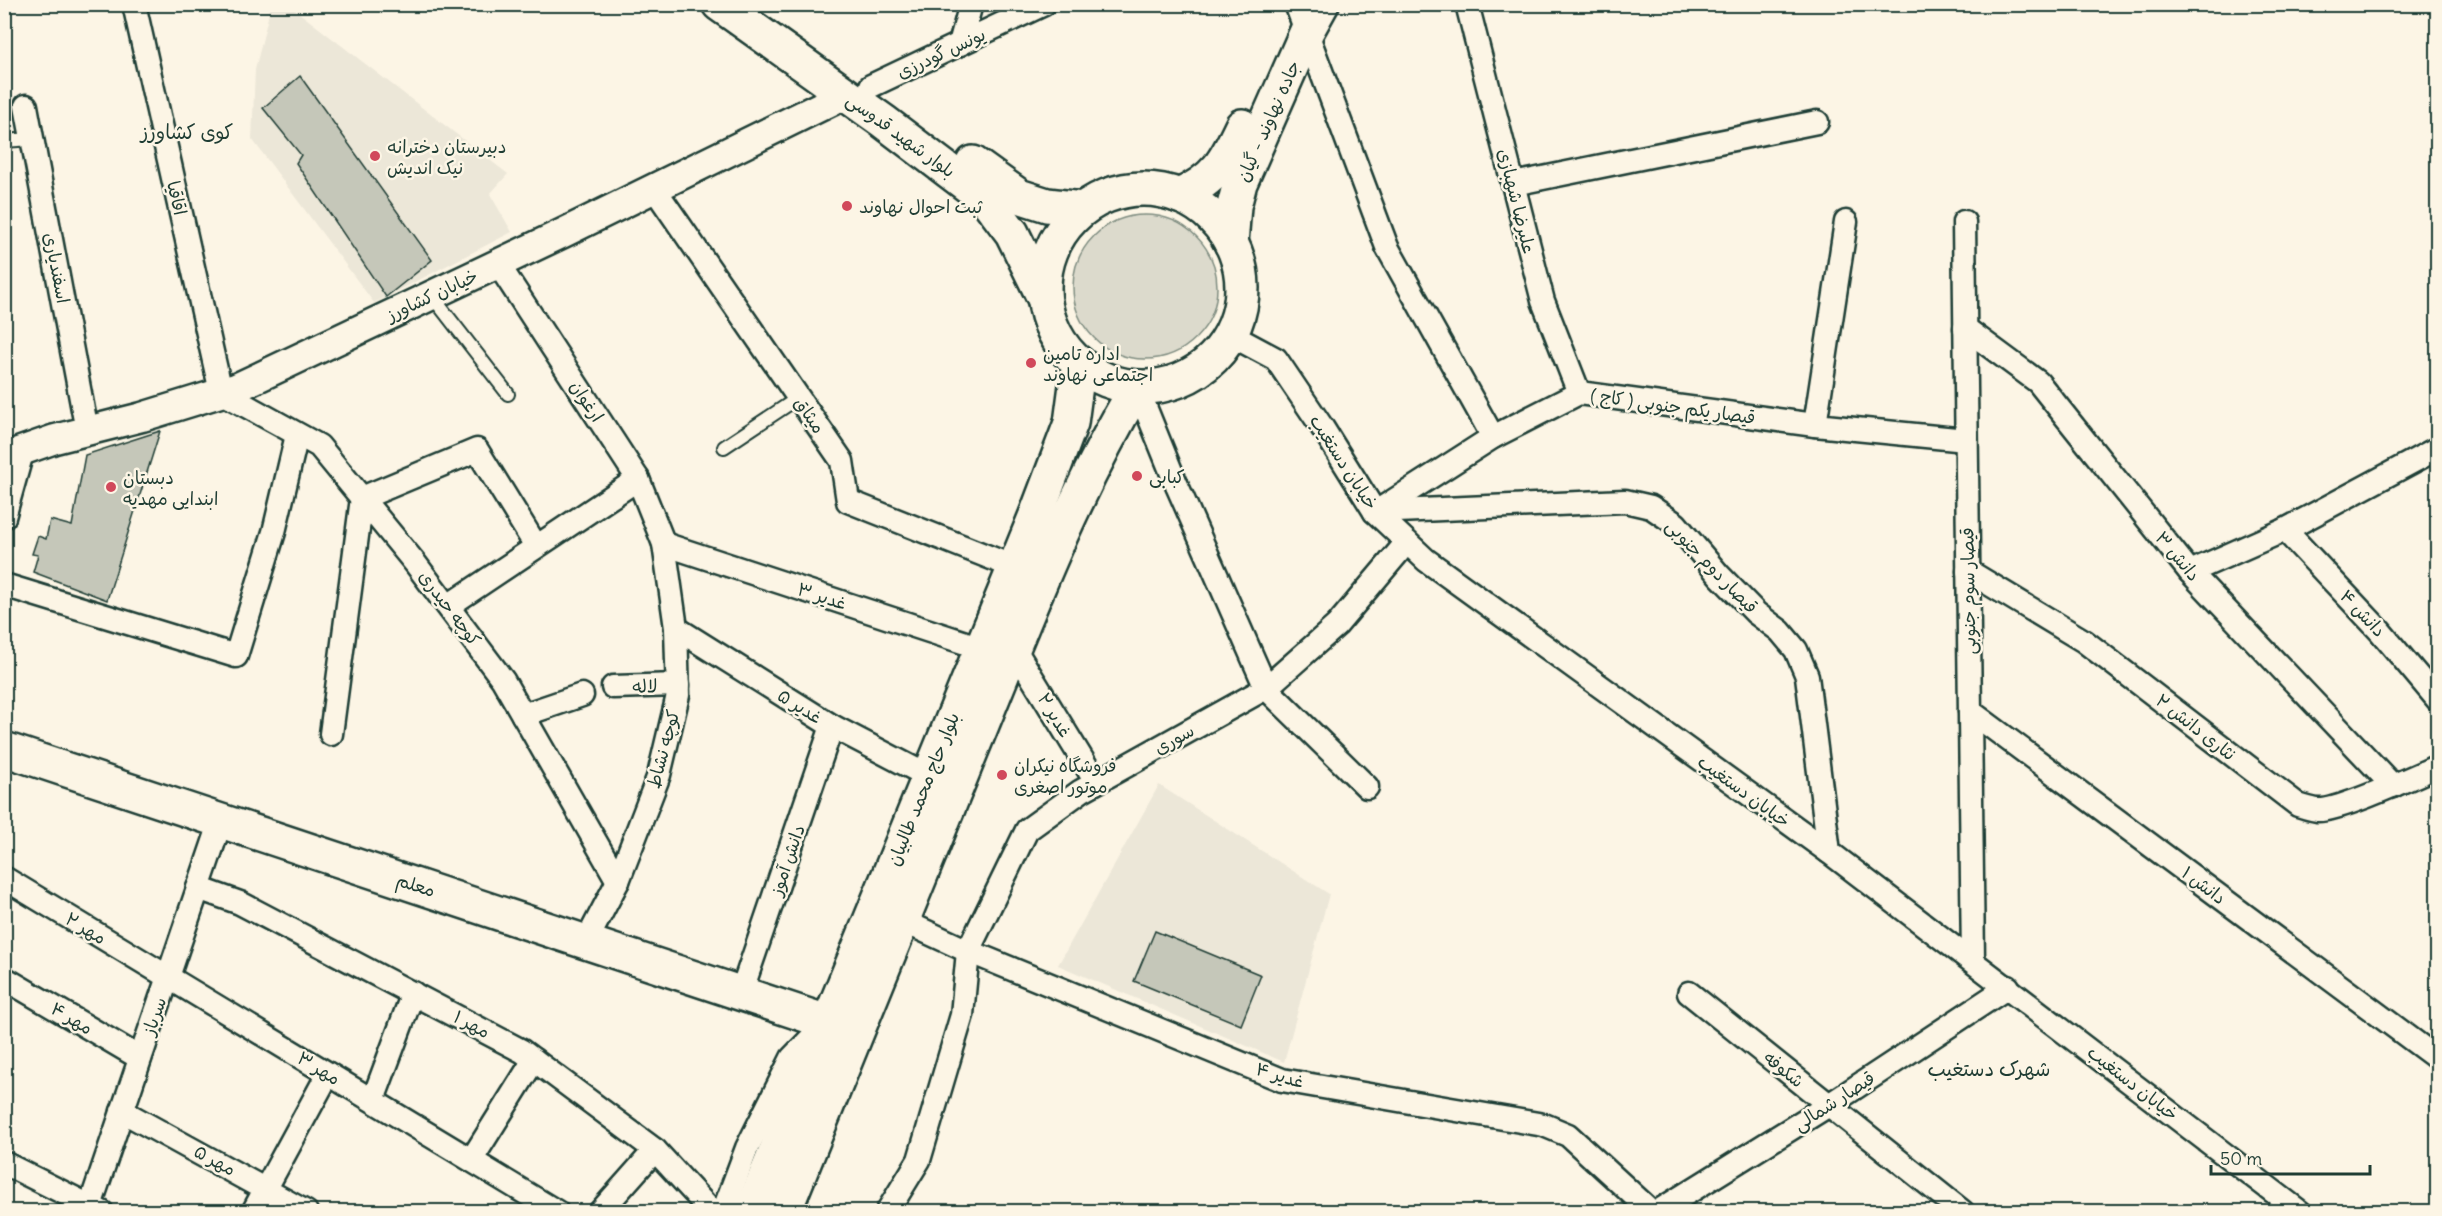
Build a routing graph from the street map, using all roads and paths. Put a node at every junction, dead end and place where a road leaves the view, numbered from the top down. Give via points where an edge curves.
1 (134, 4) edge
2 (719, 4) edge
3 (758, 4) edge
4 (971, 4) edge
5 (1044, 4) edge
6 (1467, 4) edge
7 (1304, 11) edge
8 (960, 44) junction
9 (858, 90) junction
10 (26, 106) dead end
11 (1817, 122) dead end
12 (32, 139) junction
13 (4, 141) edge
14 (1513, 184) junction
15 (654, 188) junction
16 (1179, 196) junction
17 (1082, 209) junction
18 (1846, 222) dead end
19 (1964, 222) dead end
20 (1231, 243) junction
21 (498, 264) junction
22 (431, 295) junction
23 (1044, 299) junction
24 (1965, 328) junction
25 (1231, 335) junction
26 (1079, 363) junction
27 (1137, 387) junction
28 (221, 392) junction
29 (1579, 393) junction
30 (508, 394) dead end
31 (798, 398) junction
32 (1815, 425) junction
33 (87, 431) junction
34 (297, 435) junction
35 (1493, 437) junction
36 (1966, 440) junction
37 (724, 447) dead end
38 (2438, 448) edge
39 (14, 453) edge
40 (638, 478) junction
41 (362, 498) junction
42 (1375, 512) junction
43 (4, 517) edge
44 (2285, 530) junction
45 (1407, 542) junction
46 (664, 544) junction
47 (536, 546) junction
48 (1014, 567) junction
49 (1968, 572) junction
50 (2190, 572) junction
51 (4, 585) edge
52 (448, 606) junction
53 (676, 628) junction
54 (981, 648) junction
55 (1014, 648) junction
56 (678, 685) junction
57 (613, 687) dead end
58 (1266, 688) junction
59 (582, 695) dead end
60 (2438, 700) edge
61 (1970, 711) junction
62 (523, 715) junction
63 (832, 726) junction
64 (331, 734) dead end
65 (4, 749) edge
66 (2438, 765) edge
67 (928, 776) junction
68 (1096, 782) junction
69 (2393, 786) junction
70 (1368, 787) dead end
71 (221, 821) junction
72 (1829, 852) junction
73 (4, 878) edge
74 (618, 880) junction
75 (198, 888) junction
76 (901, 920) junction
77 (586, 942) junction
78 (968, 951) junction
79 (1973, 961) junction
80 (168, 977) junction
81 (4, 978) edge
82 (2008, 987) junction
83 (413, 993) junction
84 (741, 993) junction
85 (1689, 993) dead end
86 (827, 1022) junction
87 (140, 1058) junction
88 (2438, 1059) edge
89 (534, 1060) junction
90 (328, 1074) junction
91 (373, 1100) junction
92 (1829, 1105) junction
93 (122, 1111) junction
94 (655, 1150) junction
95 (472, 1159) junction
96 (4, 1163) edge
97 (266, 1188) junction
98 (93, 1209) edge
99 (253, 1212) edge
100 (306, 1212) edge
101 (557, 1212) edge
102 (600, 1212) edge
103 (712, 1212) edge
104 (723, 1212) edge
105 (751, 1212) edge
106 (784, 1212) edge
107 (887, 1212) edge
108 (1655, 1212) edge
109 (1963, 1212) edge
110 (2300, 1212) edge

1 - 28 street, اقاقیا
2 - 9 main road, بلوار شهید قدوسی
3 - 9 main road, بلوار شهید قدوسی
4 - 8 street
5 - 8 street, یونس گودرزی
6 - 14 street, علیرضا شهبازی
7 - 16 main road, جاده نهاوند - گیان via 1221,168
7 - 20 main road, جاده نهاوند - گیان via 1240,183
7 - 35 street via 1388,247
8 - 9 street, یونس گودرزی
9 - 15 street, خیابان کشاورز
9 - 17 main road, بلوار شهید قدوسی via 1019,196 1047,205
9 - 23 main road, بلوار شهید قدوسی via 987,200 1011,233
10 - 12 street, اسفندیاری
11 - 14 street
12 - 13 lane
12 - 33 street, اسفندیاری
14 - 29 street, علیرضا شهبازی via 1542,301
15 - 21 street, خیابان کشاورز
15 - 31 street, میثاق
16 - 17 main road via 1161,190 1133,189 1106,195
16 - 20 main road via 1210,215
17 - 23 main road via 1059,234 1046,266
18 - 32 street
19 - 24 street, قیصار سوم جنوبی
20 - 25 main road via 1242,284 1240,310
21 - 22 street, خیابان کشاورز
21 - 40 street, ارغوان
22 - 28 street, خیابان کشاورز
22 - 30 lane
23 - 26 main road via 1062,345
24 - 36 street, قیصار سوم جنوبی
24 - 50 street, دانش ۳ via 2038,381
25 - 27 main road via 1214,357 1192,374 1166,384
25 - 42 street, خیابان دستغیب via 1276,358
26 - 27 main road via 1096,375
26 - 48 main road, بلوار حاج محمد طالبیان via 1071,423
27 - 55 main road, بلوار حاج محمد طالبیان via 1106,439 1066,522
27 - 58 street
28 - 33 street, خیابان کشاورز
28 - 34 street, کوچه حیدری
29 - 32 street, قیصار یکم جنوبی ( کاج )
29 - 35 street, قیصار یکم جنوبی ( کاج )
31 - 37 lane
31 - 48 street, میثاق via 842,461 848,501
32 - 36 street, قیصار یکم جنوبی ( کاج )
33 - 39 street, خیابان کشاورز
34 - 41 street, کوچه حیدری via 319,446
34 - 51 street via 274,532 236,656
35 - 42 street, قیصار یکم جنوبی ( کاج )
36 - 49 street, قیصار سوم جنوبی
38 - 44 street
39 - 43 street
40 - 46 street, ارغوان
40 - 47 street
41 - 47 street via 477,450
41 - 52 street, کوچه حیدری
41 - 64 street
42 - 45 street, خیابان دستغیب
42 - 72 street, قیصار دوم جنوبی via 1625,501 1651,507 1676,524 1719,575 1796,650 1807,676
44 - 50 street
44 - 60 street, دانش ۴ via 2380,631
45 - 58 street, سوری via 1337,625
45 - 72 street, خیابان دستغیب via 1426,560
46 - 53 street, کوچه نشاط
46 - 54 street, غدیر ۳
47 - 52 street
48 - 54 main road, بلوار حاج محمد طالبیان
49 - 61 street, قیصار سوم جنوبی
49 - 69 street, نثاری دانش ۲ via 2084,641 2298,805 2319,811
50 - 69 street, دانش ۳
52 - 62 street, کوچه حیدری via 503,680
53 - 56 street, کوچه نشاط
53 - 63 street, غدیر ۵
54 - 67 main road, بلوار حاج محمد طالبیان
55 - 68 street, غدیر ۲
55 - 76 main road, بلوار حاج محمد طالبیان
56 - 57 street, لاله
56 - 74 street, کوچه نشاط via 659,774
58 - 68 street, سوری
58 - 70 street
59 - 62 street
61 - 79 street, قیصار سوم جنوبی
61 - 88 street, دانش ۱
62 - 74 street, کوچه حیدری
63 - 67 street, غدیر ۵
63 - 84 street, دانش آموز
65 - 71 main road, معلم
66 - 69 street, نثاری دانش ۲
67 - 86 main road, بلوار حاج محمد طالبیان
68 - 78 street, سوری via 1027,830
71 - 75 street, سرباز
71 - 77 main road, معلم
72 - 79 street, خیابان دستغیب
73 - 80 street, مهر ۲
74 - 77 street, کوچه نشاط
75 - 80 street, سرباز
75 - 83 street, مهر ۱ via 240,903
76 - 78 street, غدیر ۴
76 - 106 main road, بلوار حاج محمد طالبیان
77 - 84 main road, معلم
78 - 107 street via 962,1015 919,1160
78 - 108 street, غدیر ۴ via 1282,1080 1544,1125 1568,1135
79 - 82 street, خیابان دستغیب
80 - 87 street, سرباز
80 - 90 street, مهر ۳
81 - 87 street, مهر ۴
82 - 92 street, قیصار شمالی
82 - 110 street, خیابان دستغیب
83 - 89 street, مهر ۱
83 - 91 street
84 - 86 main road, معلم
85 - 92 street, شکوفه
86 - 104 street via 792,1058 747,1148
86 - 105 main road, بلوار حاج محمد طالبیان
87 - 93 street, سرباز
89 - 94 street, مهر ۱
89 - 95 street
90 - 91 street, مهر ۳
90 - 97 street
91 - 95 street, مهر ۳
92 - 108 street, قیصار شمالی
92 - 109 street, شکوفه
93 - 97 street, مهر ۵
93 - 98 street, سرباز
94 - 102 street
94 - 103 street, مهر ۱
95 - 101 street, مهر ۳
96 - 98 street
97 - 99 street
97 - 100 street, مهر ۵

